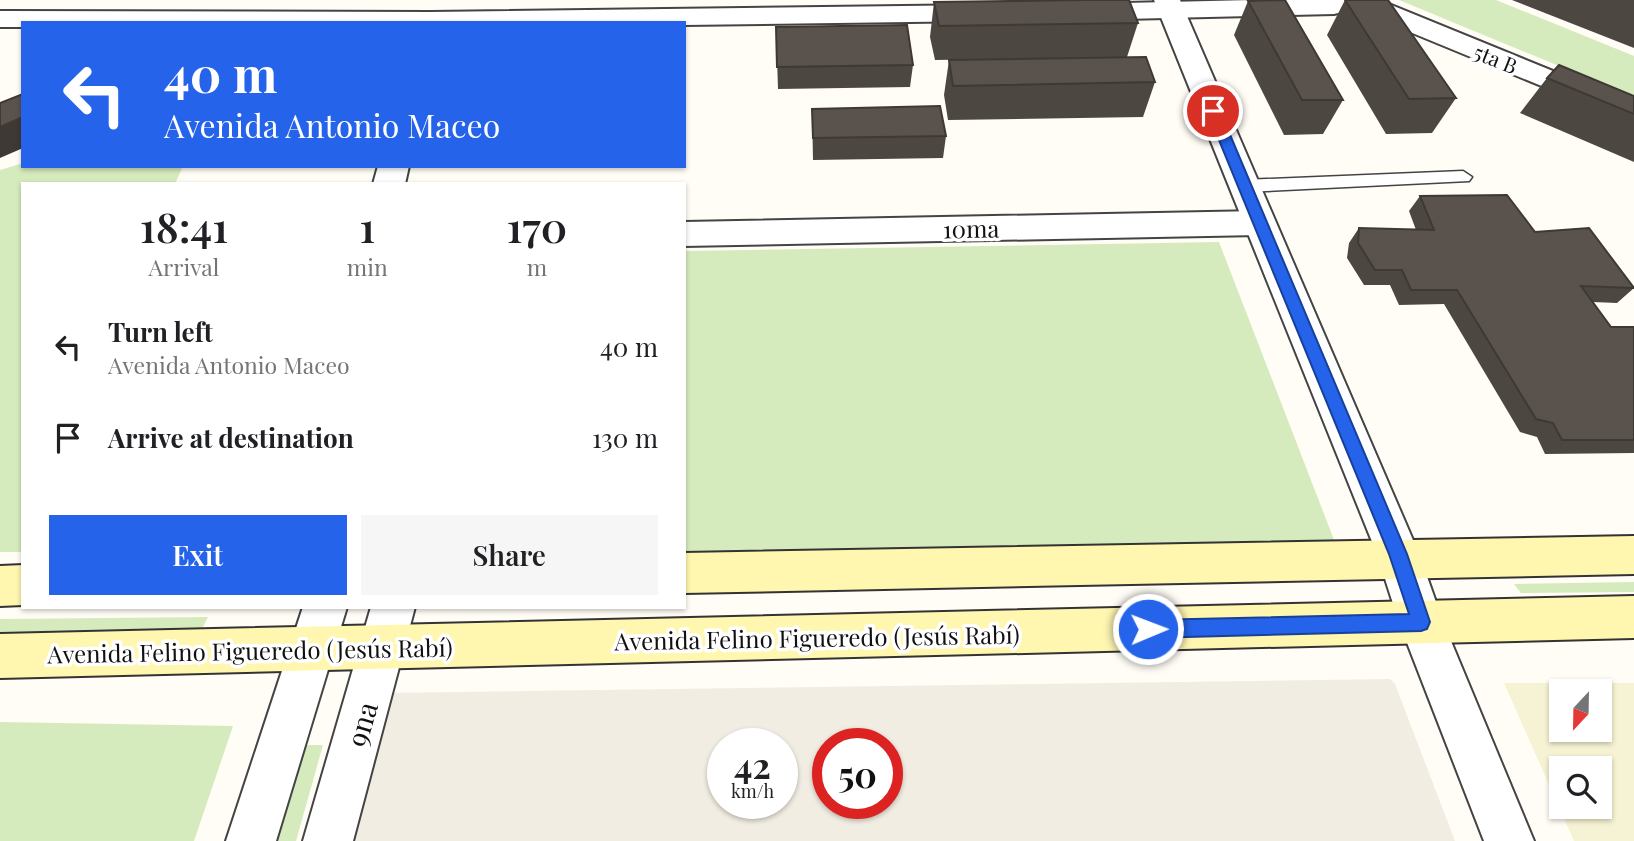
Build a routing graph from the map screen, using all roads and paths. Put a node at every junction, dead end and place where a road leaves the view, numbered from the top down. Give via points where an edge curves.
1 (1345, 2) edge
2 (1170, 6) edge
3 (838, 8) edge
4 (1061, 12) edge
5 (1006, 13) edge
6 (433, 14) edge
7 (0, 19) edge
8 (1634, 115) edge
9 (1463, 177) dead end
10 (1244, 186) junction
11 (1259, 223) junction
12 (686, 234) edge
13 (1634, 555) edge
14 (1400, 559) junction
15 (686, 573) edge
16 (21, 585) edge
17 (0, 586) edge
18 (1634, 617) edge
19 (1421, 622) junction
20 (388, 627) edge
21 (318, 628) edge
22 (0, 656) edge
23 (251, 841) edge
24 (328, 841) edge
25 (1509, 841) edge

1 - 2 street
1 - 8 street, 5ta B
2 - 4 street
2 - 10 street
3 - 5 street
3 - 6 street
6 - 7 street
9 - 10 lane
10 - 11 street
11 - 12 street, 10ma
11 - 14 street
13 - 14 main road
14 - 15 main road
14 - 19 street
16 - 17 main road
18 - 19 main road, Avenida Felino Figueredo (Jesús Rabí)
19 - 20 main road, Avenida Felino Figueredo (Jesús Rabí)
19 - 25 street
20 - 21 main road, Avenida Felino Figueredo (Jesús Rabí)
20 - 24 street, 9na
21 - 22 main road, Avenida Felino Figueredo (Jesús Rabí)
21 - 23 street

